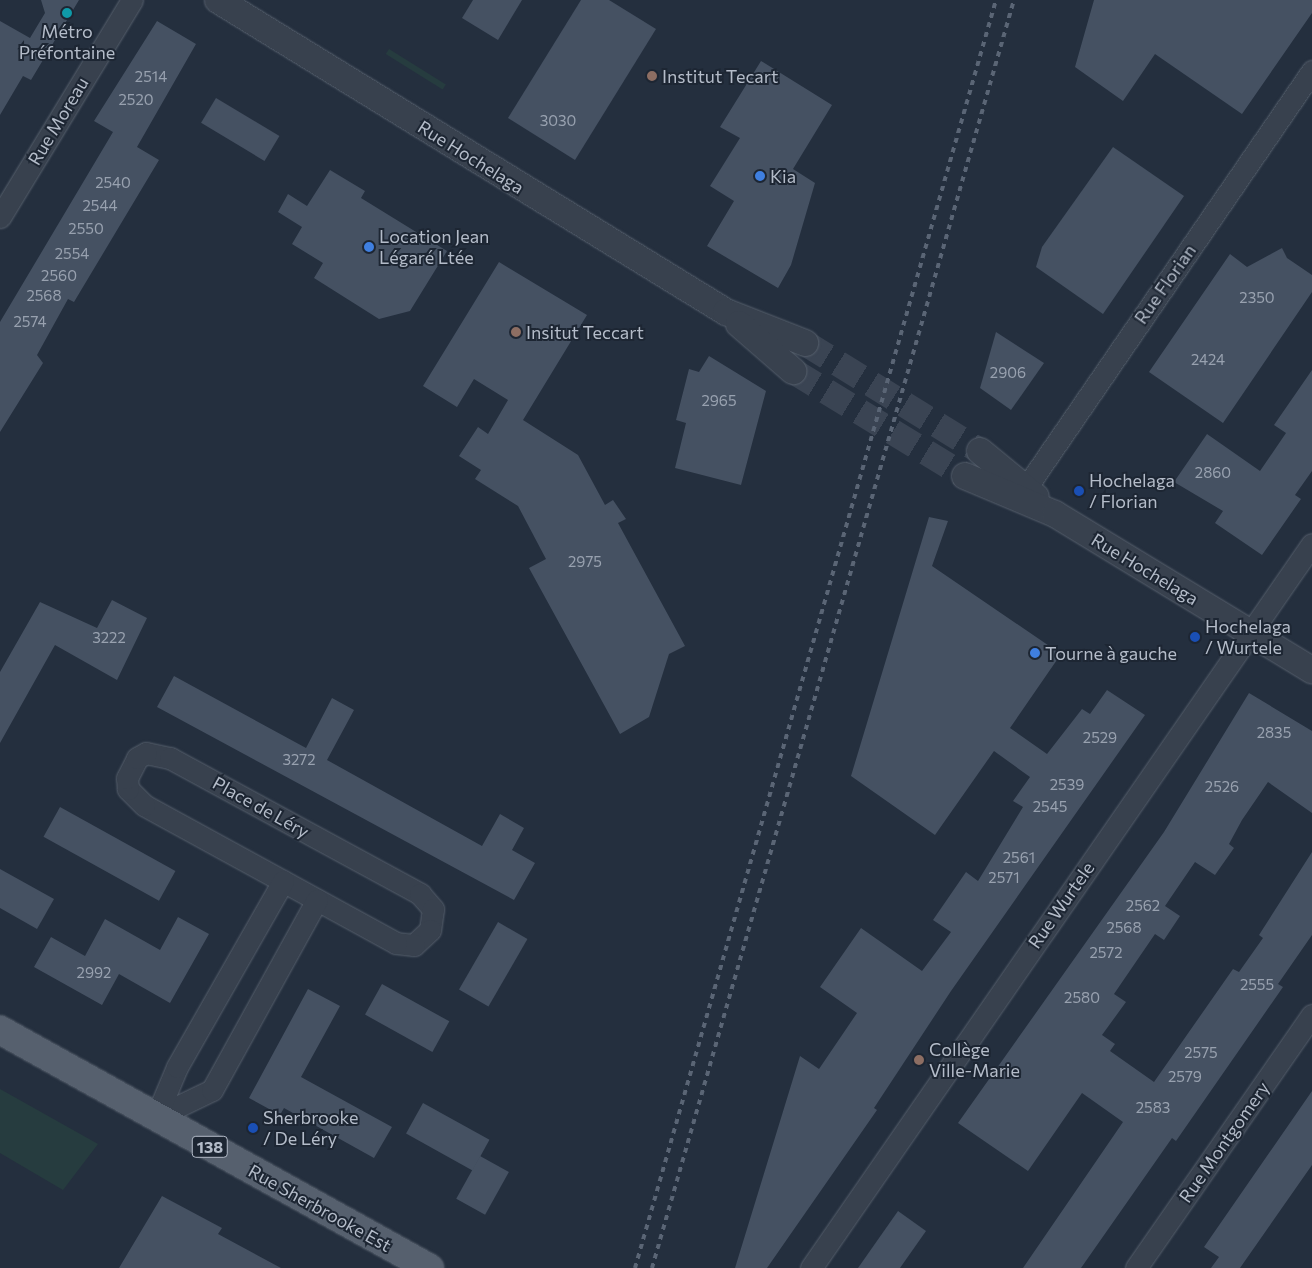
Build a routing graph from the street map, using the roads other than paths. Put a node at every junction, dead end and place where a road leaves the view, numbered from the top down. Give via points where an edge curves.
1 (132, 0) edge
2 (218, 0) edge
3 (1312, 71) edge
4 (0, 217) edge
5 (726, 312) junction
6 (805, 344) tunnel mouth
7 (792, 371) tunnel mouth
8 (980, 450) tunnel mouth
9 (965, 476) tunnel mouth
10 (1022, 493) junction
11 (1312, 544) edge
12 (1250, 633) junction
13 (1312, 670) edge
14 (283, 881) junction
15 (317, 900) junction
16 (1312, 1015) edge
17 (0, 1030) edge
18 (156, 1118) junction
19 (430, 1268) edge
20 (811, 1268) edge
21 (1136, 1268) edge

1 - 4 street, Rue Moreau
2 - 5 street, Rue Hochelaga
3 - 10 street, Rue Florian
5 - 6 street, Rue Hochelaga
5 - 7 street, Rue Hochelaga
8 - 10 street, Rue Hochelaga
9 - 10 street, Rue Hochelaga
10 - 12 street, Rue Hochelaga
11 - 12 street, Rue Wurtele
12 - 13 street, Rue Hochelaga
12 - 20 street, Rue Wurtele
14 - 15 street, Place de Léry
14 - 15 street, Place de Léry via 134,798 127,778 137,758 146,753 170,758 394,880 429,900 434,920 423,939 405,945
14 - 18 street via 177,1067
15 - 18 street via 212,1090
16 - 21 street, Rue Montgomery
17 - 18 main road, Rue Sherbrooke Est / 138
18 - 19 main road, Rue Sherbrooke Est / 138

